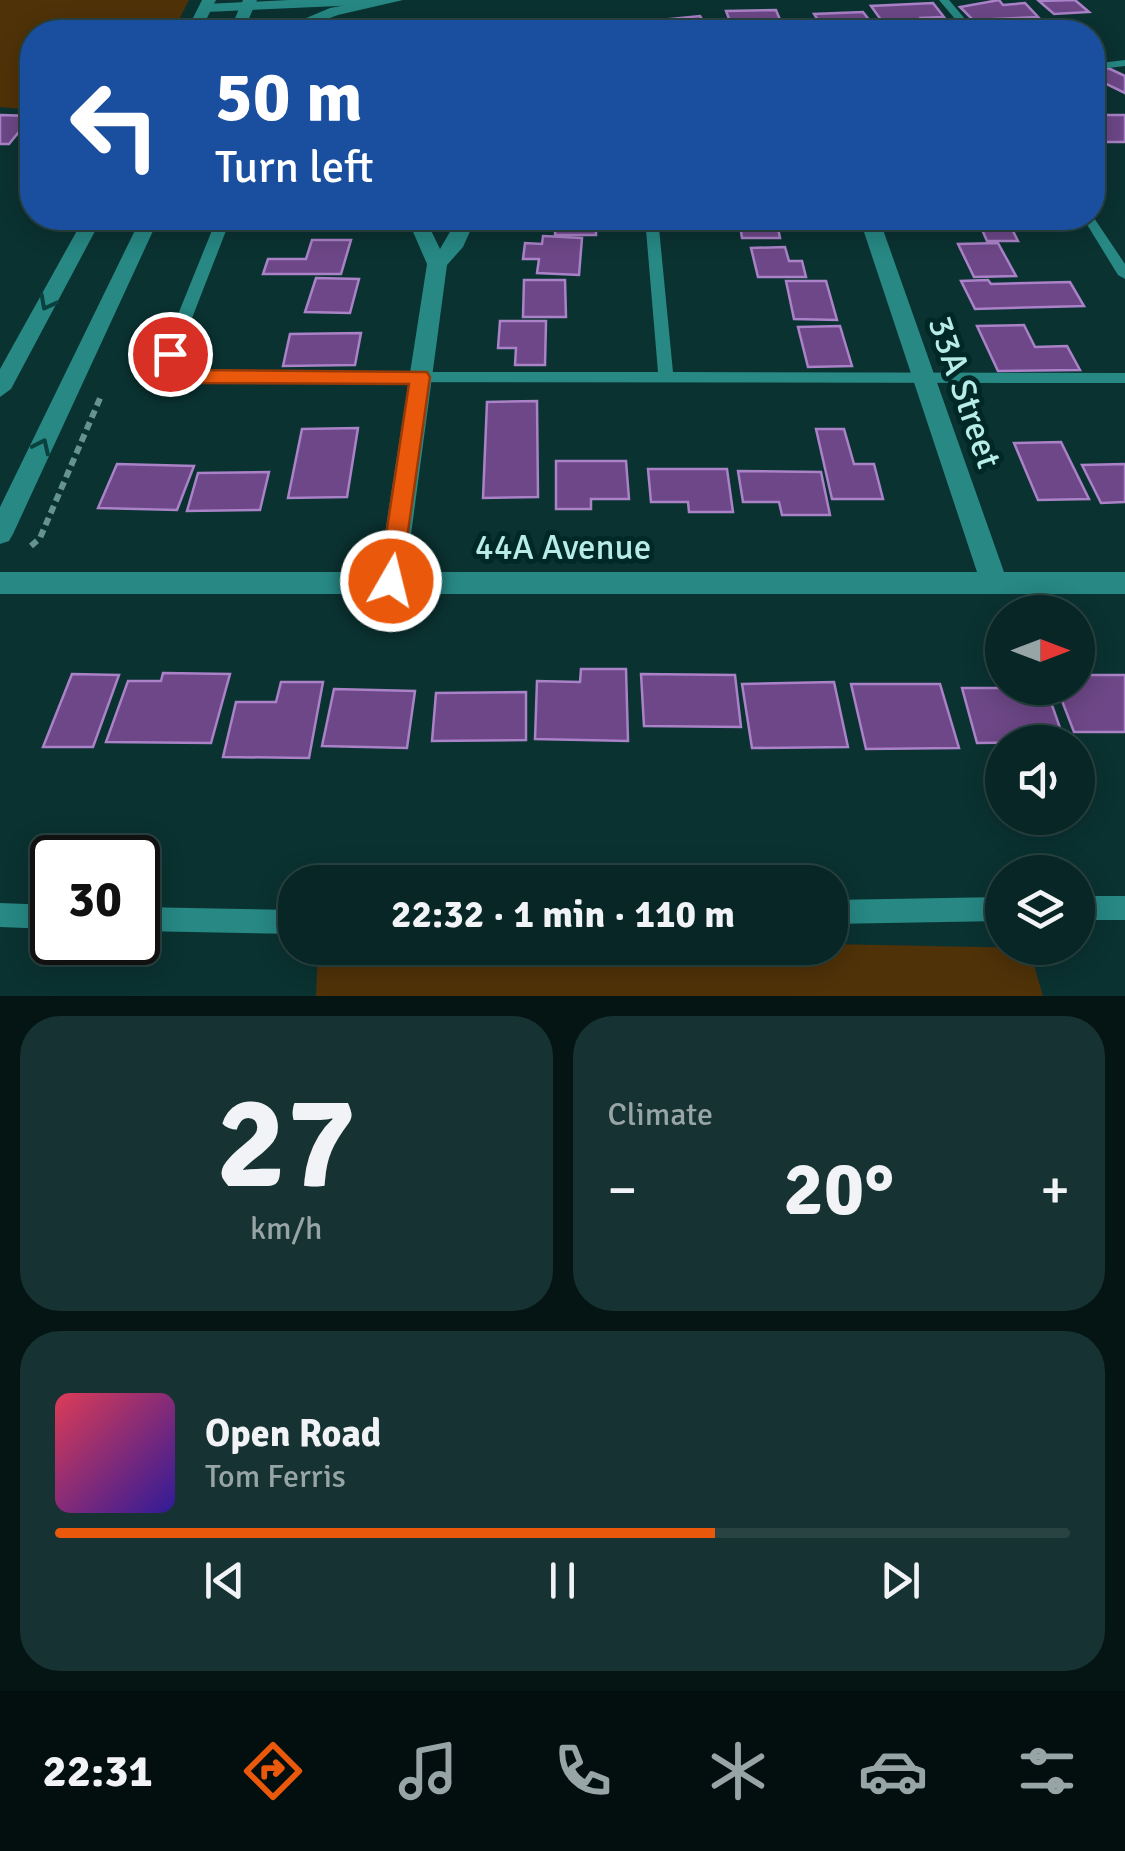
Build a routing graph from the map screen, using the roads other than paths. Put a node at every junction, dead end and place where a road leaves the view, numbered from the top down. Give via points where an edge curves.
1 (383, 0) edge
2 (396, 0) edge
3 (944, 0) edge
4 (249, 3) edge
5 (208, 4) edge
6 (311, 20) edge
7 (961, 20) edge
8 (87, 230) edge
9 (144, 230) edge
10 (219, 230) edge
11 (421, 230) edge
12 (462, 230) edge
13 (653, 230) edge
14 (872, 230) edge
15 (1097, 230) edge
16 (437, 264) junction
17 (1125, 275) edge
18 (666, 376) junction
19 (420, 377) junction
20 (922, 378) junction
21 (1125, 378) edge
22 (0, 389) edge
23 (0, 534) edge
24 (391, 581) junction
25 (994, 582) junction
26 (0, 584) edge
27 (1125, 584) edge
28 (1095, 908) edge
29 (1125, 908) edge
30 (985, 909) edge
31 (848, 912) edge
32 (0, 915) edge
33 (30, 916) edge
34 (160, 919) edge
35 (278, 922) edge

1 - 4 street
2 - 6 street
3 - 7 lane
4 - 5 street
8 -> 22 street
23 -> 9 street
10 - 19 lane via 170,354 182,372
11 - 16 street
12 - 16 street
13 - 18 lane
14 - 20 street, 33A Street
15 - 17 lane
16 - 19 street
18 - 19 lane
18 - 20 lane
19 - 24 street
20 - 21 lane
20 - 25 street, 33A Street
24 - 25 street, 44A Avenue
24 - 26 street, 44A Avenue
25 - 27 street, 44A Avenue
28 - 29 lane
30 - 31 lane
32 - 33 lane
34 - 35 lane

